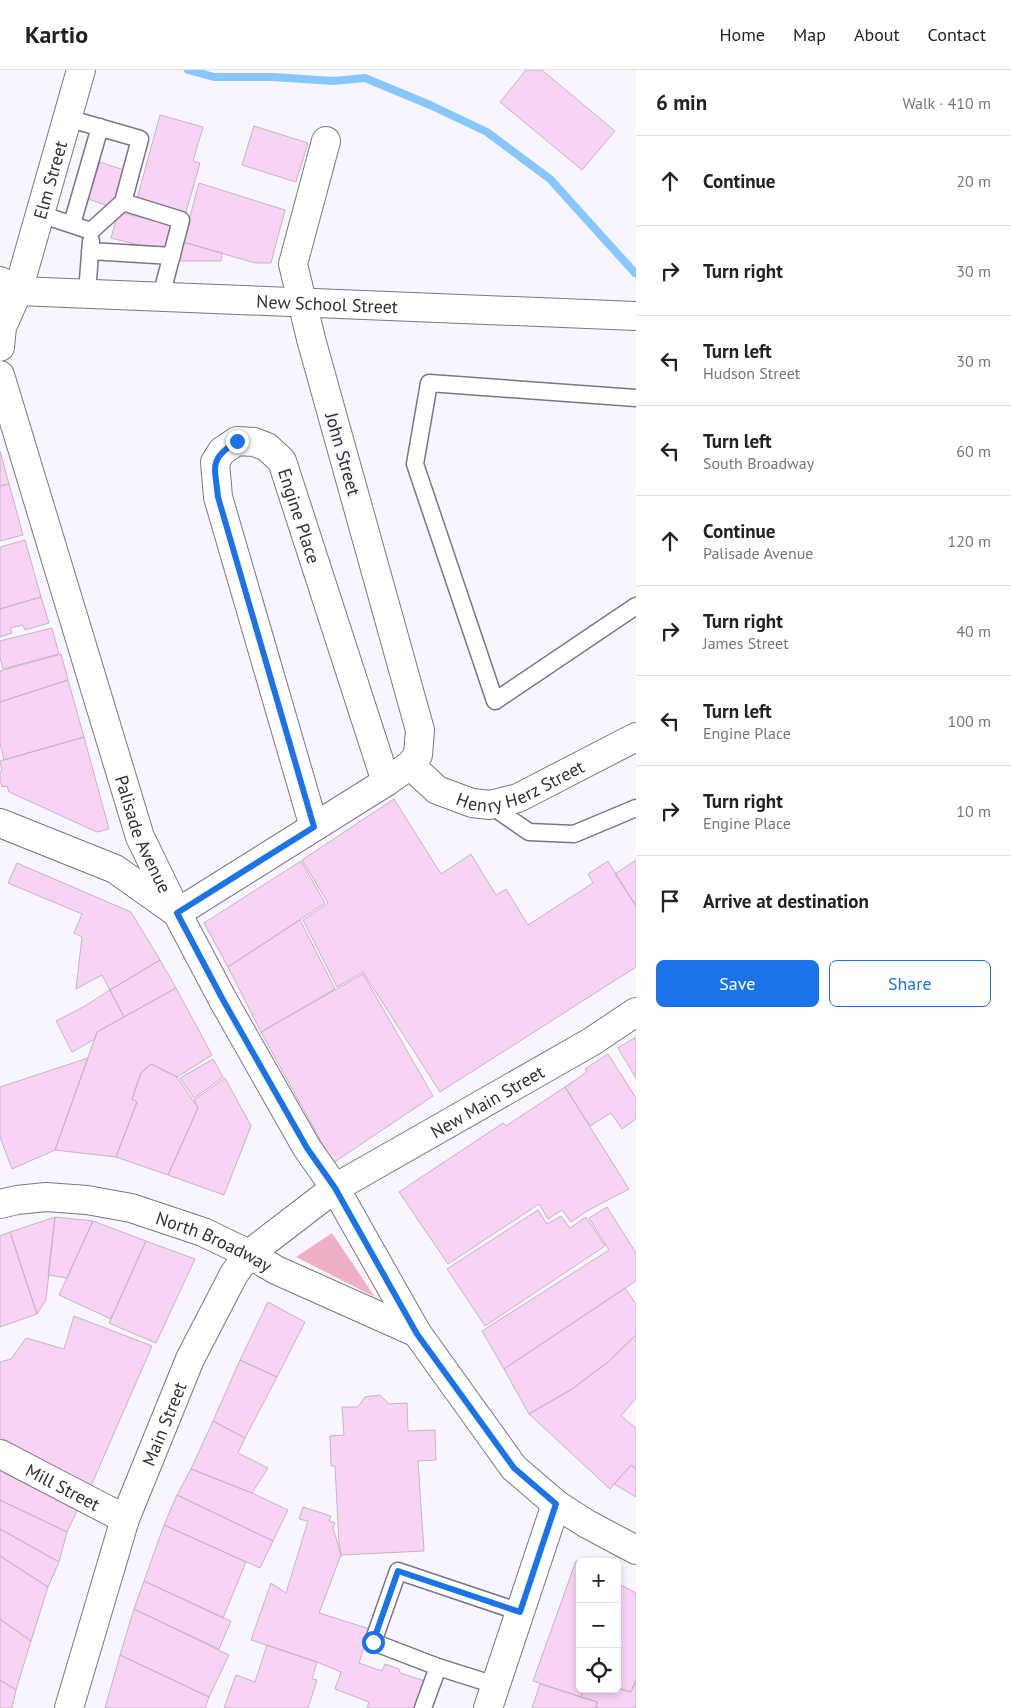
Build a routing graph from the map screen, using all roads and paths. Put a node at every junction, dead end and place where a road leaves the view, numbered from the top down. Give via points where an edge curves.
1 (81, 70) edge
2 (67, 118) junction
3 (100, 127) junction
4 (326, 141) dead end
5 (128, 207) junction
6 (40, 214) junction
7 (72, 224) junction
8 (92, 231) junction
9 (90, 251) junction
10 (172, 256) junction
11 (9, 286) edge
12 (87, 293) junction
13 (161, 296) junction
14 (301, 301) junction
15 (636, 316) edge
16 (0, 347) edge
17 (0, 375) edge
18 (636, 398) edge
19 (636, 606) edge
20 (636, 737) edge
21 (410, 765) junction
22 (386, 782) junction
23 (490, 805) junction
24 (636, 808) edge
25 (0, 823) edge
26 (314, 827) junction
27 (177, 913) junction
28 (636, 1012) edge
29 (335, 1188) junction
30 (0, 1204) edge
31 (248, 1254) junction
32 (417, 1334) junction
33 (0, 1454) edge
34 (556, 1504) junction
35 (125, 1519) junction
36 (636, 1550) edge
37 (520, 1612) junction
38 (438, 1667) junction
39 (491, 1697) edge
40 (69, 1708) edge
41 (423, 1708) edge

1 - 2 street, Elm Street
2 - 3 lane
2 - 6 street, Elm Street
3 - 5 lane via 140,139
3 - 7 lane
4 - 14 street, John Street via 293,264
5 - 8 lane
5 - 10 lane via 182,220
6 - 7 lane
6 - 11 street, Elm Street
7 - 8 lane
8 - 9 lane
9 - 10 lane via 120,247
9 - 12 lane
10 - 13 lane
11 - 12 street, New School Street
11 - 16 street
12 - 13 street, New School Street
13 - 14 street, New School Street
14 - 15 street, New School Street
14 - 21 street, John Street via 420,730 418,754
17 - 27 street, Palisade Avenue via 140,838
18 - 19 lane via 429,383 415,464 495,701
20 - 23 street, Henry Herz Street via 518,798
21 - 22 street
21 - 23 street, Henry Herz Street via 437,790 472,803
22 - 26 street
22 - 26 street, Engine Place via 282,461 267,447 237,441 222,451 214,462 218,497
23 - 24 lane via 529,832 574,834
25 - 27 street via 115,869
26 - 27 street
27 - 29 street, Palisade Avenue via 307,1148
28 - 29 street, New Main Street via 591,1042
29 - 31 street, Main Street
29 - 32 street, Palisade Avenue
30 - 31 street, North Broadway via 46,1197 131,1208 203,1232
31 - 32 street, North Broadway
31 - 35 street, Main Street via 234,1274 190,1359
32 - 34 street, Palisade Avenue via 514,1468
33 - 35 street, Mill Street
34 - 36 street, Palisade Avenue
34 - 37 street
35 - 40 street, Main Street
37 - 38 lane via 398,1571 373,1642
37 - 39 street
38 - 39 lane
38 - 41 lane

